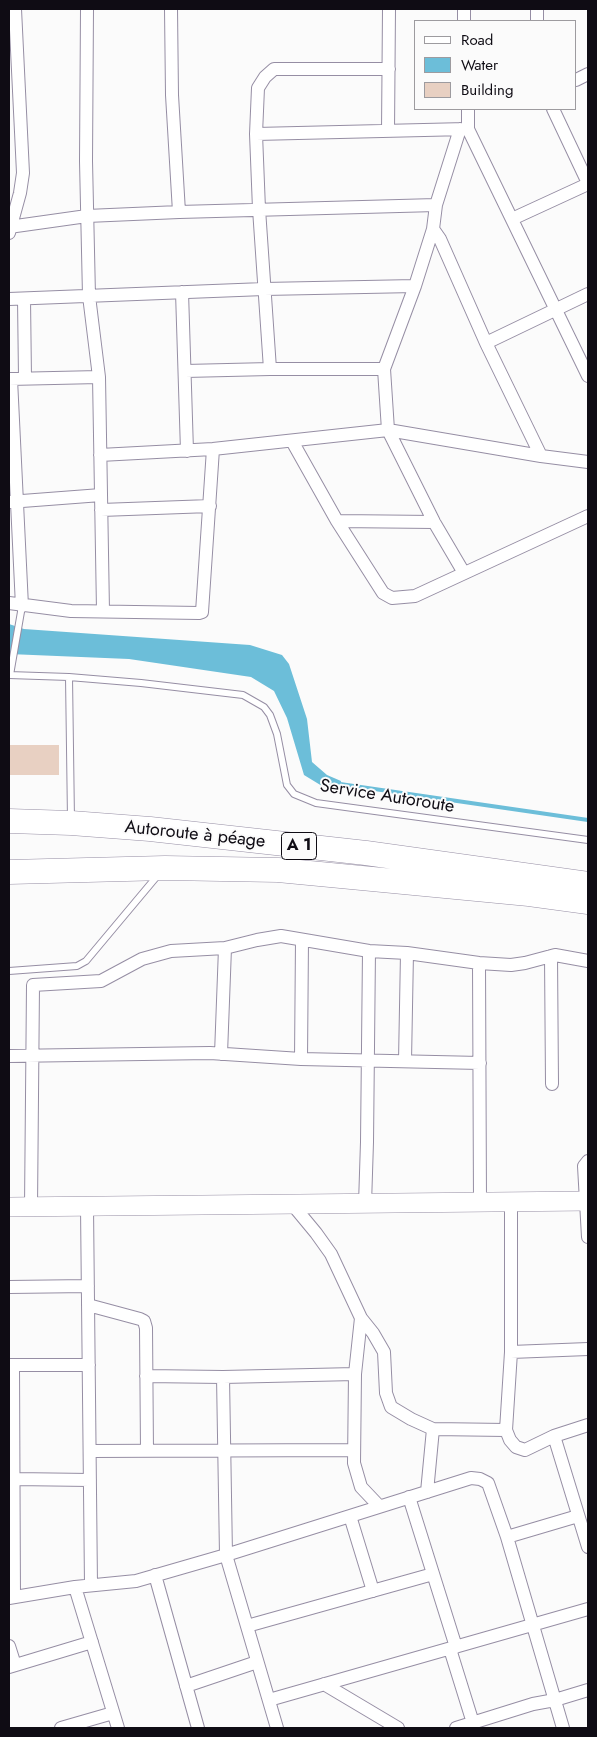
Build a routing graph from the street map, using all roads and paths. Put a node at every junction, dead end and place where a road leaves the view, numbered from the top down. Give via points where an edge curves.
1 (15, 9) edge
2 (87, 9) edge
3 (171, 9) edge
4 (389, 9) edge
5 (389, 69) junction
6 (13, 76) edge
7 (553, 110) edge
8 (471, 111) edge
9 (464, 129) junction
10 (388, 131) junction
11 (256, 134) junction
12 (588, 184) edge
13 (436, 205) junction
14 (259, 209) junction
15 (179, 212) junction
16 (87, 216) junction
17 (512, 219) junction
18 (10, 229) edge
19 (433, 229) junction
20 (415, 286) junction
21 (264, 289) junction
22 (182, 292) junction
23 (588, 294) edge
24 (89, 296) junction
25 (9, 299) edge
26 (24, 299) junction
27 (556, 309) junction
28 (486, 343) junction
29 (270, 369) junction
30 (384, 369) junction
31 (184, 370) junction
32 (588, 376) edge
33 (98, 377) junction
34 (25, 378) junction
35 (10, 379) edge
36 (388, 430) junction
37 (292, 441) junction
38 (213, 450) junction
39 (187, 451) junction
40 (100, 455) junction
41 (541, 456) junction
42 (588, 462) edge
43 (100, 494) junction
44 (13, 501) edge
45 (210, 506) junction
46 (101, 510) junction
47 (588, 516) edge
48 (337, 521) junction
49 (434, 522) junction
50 (464, 573) junction
51 (9, 603) edge
52 (22, 606) junction
53 (103, 611) junction
54 (9, 675) edge
55 (69, 677) junction
56 (9, 821) edge
57 (71, 823) junction
58 (588, 840) edge
59 (366, 854) junction
60 (164, 868) junction
61 (588, 870) edge
62 (9, 872) edge
63 (384, 881) junction
64 (588, 884) edge
65 (588, 902) edge
66 (588, 918) edge
67 (302, 940) junction
68 (225, 948) junction
69 (368, 951) junction
70 (407, 953) junction
71 (551, 956) junction
72 (588, 961) edge
73 (479, 963) junction
74 (9, 971) edge
75 (221, 1054) junction
76 (9, 1056) edge
77 (32, 1056) junction
78 (302, 1059) junction
79 (368, 1061) junction
80 (405, 1061) junction
81 (480, 1063) junction
82 (552, 1084) dead end
83 (588, 1161) edge
84 (588, 1201) edge
85 (480, 1202) junction
86 (511, 1202) junction
87 (292, 1204) junction
88 (365, 1204) junction
89 (87, 1206) junction
90 (31, 1207) junction
91 (9, 1208) edge
92 (588, 1237) edge
93 (88, 1286) junction
94 (9, 1287) edge
95 (88, 1304) junction
96 (361, 1318) junction
97 (588, 1349) edge
98 (511, 1352) junction
99 (11, 1365) edge
100 (89, 1365) junction
101 (355, 1374) junction
102 (146, 1376) junction
103 (223, 1377) junction
104 (588, 1425) edge
105 (433, 1429) junction
106 (506, 1430) junction
107 (554, 1436) junction
108 (11, 1441) edge
109 (353, 1450) junction
110 (90, 1451) junction
111 (147, 1451) junction
112 (224, 1451) junction
113 (14, 1479) junction
114 (90, 1480) junction
115 (427, 1492) junction
116 (409, 1497) junction
117 (379, 1506) junction
118 (11, 1514) edge
119 (350, 1516) junction
120 (578, 1516) junction
121 (507, 1537) junction
122 (588, 1547) edge
123 (226, 1555) junction
124 (433, 1574) junction
125 (155, 1575) junction
126 (91, 1585) junction
127 (75, 1587) junction
128 (373, 1591) junction
129 (12, 1597) edge
130 (588, 1609) edge
131 (533, 1625) junction
132 (247, 1626) junction
133 (92, 1642) junction
134 (9, 1646) edge
135 (453, 1648) junction
136 (257, 1662) junction
137 (12, 1666) edge
138 (324, 1684) junction
139 (186, 1686) junction
140 (588, 1690) edge
141 (269, 1700) junction
142 (555, 1700) junction
143 (113, 1713) junction
144 (473, 1723) junction
145 (61, 1728) edge
146 (118, 1728) edge
147 (198, 1728) edge
148 (277, 1728) edge
149 (398, 1728) edge
150 (456, 1728) edge
151 (563, 1728) edge

1 - 6 street
2 - 16 street
3 - 15 street
4 - 5 street
5 - 10 street
5 - 11 street via 274,69 258,88
6 - 18 street via 23,173
7 - 12 street
8 - 9 street
9 - 10 street
9 - 13 street
9 - 17 street
10 - 11 street
11 - 14 street
12 - 17 street
13 - 14 street
13 - 19 street
14 - 15 street
14 - 21 street
15 - 16 street
16 - 18 street
16 - 24 street
17 - 27 street
19 - 20 street
19 - 28 street
20 - 21 street
20 - 30 street
21 - 22 street
21 - 29 street
22 - 24 street
22 - 31 street
23 - 27 street
24 - 26 street
24 - 33 street
25 - 26 street
26 - 34 street
27 - 28 street
27 - 32 street
28 - 41 street
29 - 30 street
29 - 31 street
30 - 36 street
31 - 39 street
33 - 34 street
33 - 40 street
34 - 35 street
35 - 44 street
36 - 37 street
36 - 41 street
36 - 49 street
37 - 38 street
37 - 48 street
38 - 39 street
38 - 45 street
39 - 40 street
40 - 43 street
41 - 42 street
43 - 44 street
43 - 46 street
44 - 52 street
45 - 46 street
45 - 53 street via 202,612
46 - 53 street
47 - 50 street
48 - 49 street
48 - 50 street via 383,593 392,598 415,596
49 - 50 street
51 - 52 street
52 - 53 street
52 - 54 lane
54 - 55 lane, Service Autoroute
55 - 57 lane
55 - 58 lane, Service Autoroute via 243,695 264,707 270,715 287,785 294,794 316,803
56 - 57 highway, Autoroute à péage / A 1
57 - 59 highway, Autoroute à péage / A 1
59 - 61 highway
59 - 64 highway, Autoroute à péage / A 1
60 - 62 highway, A 1
60 - 63 highway, A 1 via 278,870
60 - 74 lane via 86,961 77,966
63 - 65 highway, A 1
63 - 66 highway
67 - 68 street via 281,936
67 - 69 street
67 - 78 street
68 - 75 street
68 - 77 street via 171,951 142,959 101,982 33,985
69 - 70 street
69 - 79 street
70 - 73 street
70 - 80 street
71 - 72 street
71 - 73 street via 511,965
71 - 82 street
73 - 81 street
75 - 77 street
75 - 78 street
76 - 77 street
77 - 90 street
78 - 79 street
79 - 80 street
79 - 88 street
80 - 81 street
81 - 85 street
83 - 84 street via 584,1166 584,1190
84 - 86 street
84 - 92 street
85 - 86 street
85 - 88 street
86 - 98 street
87 - 88 street
87 - 89 street
87 - 96 street via 330,1254
89 - 90 street
89 - 93 street
90 - 91 street
93 - 94 street
93 - 95 street
95 - 100 street
95 - 102 street via 144,1322
96 - 101 street
96 - 105 street via 384,1352 386,1393 391,1407
97 - 98 street
98 - 106 street
99 - 100 street
99 - 108 street
100 - 110 street
101 - 103 street
101 - 109 street
102 - 103 street
102 - 111 street
103 - 112 street
104 - 107 street
105 - 106 street
105 - 115 street
106 - 107 street via 510,1440 525,1450
107 - 120 street
108 - 113 street
109 - 112 street
109 - 117 street via 361,1487
110 - 111 street
110 - 114 street
111 - 112 street
112 - 123 street
113 - 114 street
113 - 118 street
114 - 126 street
115 - 116 street
115 - 121 street via 480,1478 488,1483
116 - 117 street
116 - 124 street
117 - 119 street
118 - 129 street
119 - 123 street
119 - 128 street
120 - 121 street
120 - 122 street
121 - 131 street
123 - 125 street
123 - 132 street
124 - 128 street
124 - 135 street
125 - 126 street via 136,1581
125 - 139 street
126 - 127 street
127 - 129 street
127 - 133 street
128 - 132 street
130 - 131 street
131 - 135 street
131 - 142 street
132 - 136 street
133 - 137 street
133 - 143 street
134 - 137 street
135 - 138 street
135 - 144 street
136 - 139 street
136 - 141 street
138 - 141 street
138 - 149 street
139 - 147 street
140 - 142 street
141 - 148 street
142 - 144 street
142 - 151 street
143 - 145 street
143 - 146 street
144 - 150 street

